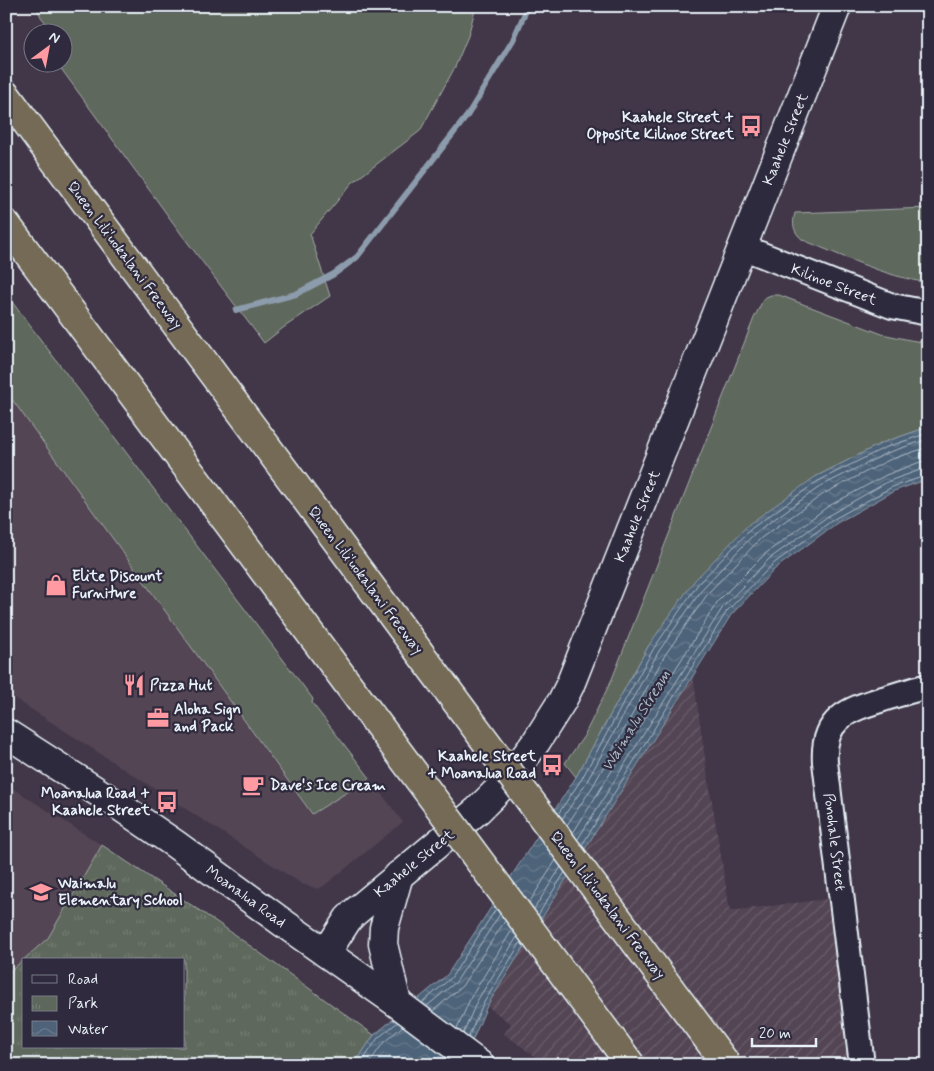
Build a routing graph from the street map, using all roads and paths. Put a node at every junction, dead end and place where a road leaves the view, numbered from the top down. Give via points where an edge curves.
1 (837, 6) edge
2 (6, 95) edge
3 (6, 224) edge
4 (742, 248) junction
5 (928, 313) edge
6 (928, 686) edge
7 (6, 733) edge
8 (399, 875) junction
9 (326, 953) junction
10 (397, 1003) junction
11 (479, 1063) edge
12 (631, 1065) edge
13 (727, 1065) edge
14 (862, 1065) edge

1 - 4 street, Kaahele Street
2 - 13 highway, Queen Liliʻuokalani Freeway, bridge
3 - 12 highway, bridge
4 - 5 street, Kilinoe Street via 892,306
4 - 8 street, Kaahele Street via 562,701 507,781 478,810
6 - 14 street, Ponohale Street via 848,712 839,718 825,742
7 - 9 street, Moanalua Road via 152,828
8 - 9 street, Kaahele Street via 348,919
8 - 10 street via 384,928 383,944
9 - 10 street, Moanalua Road
10 - 11 street, Moanalua Road

